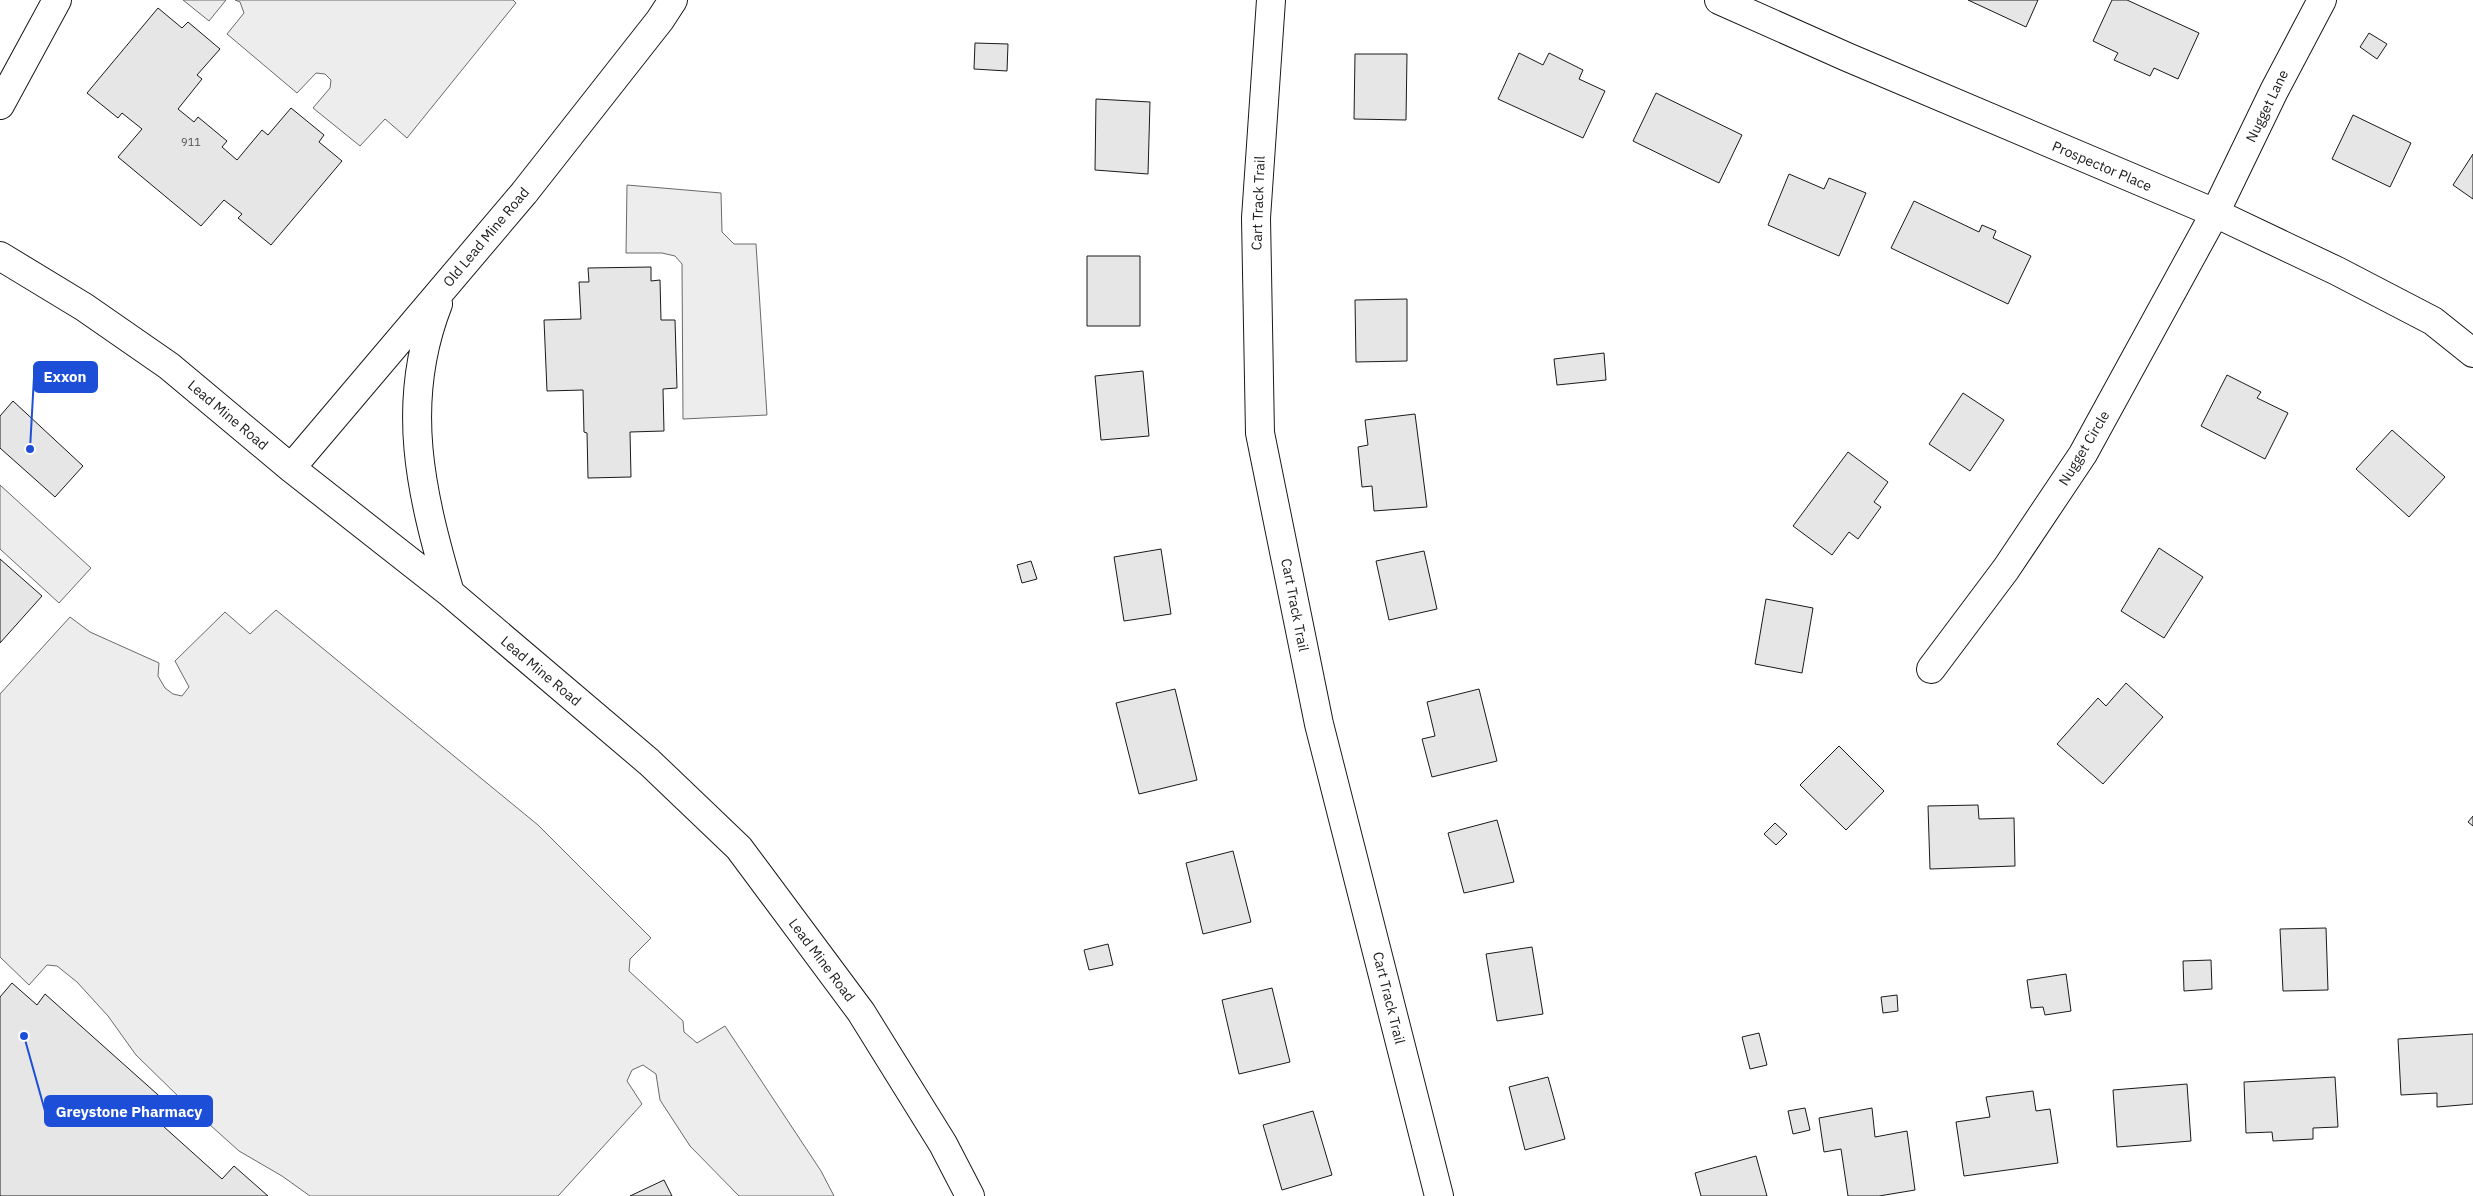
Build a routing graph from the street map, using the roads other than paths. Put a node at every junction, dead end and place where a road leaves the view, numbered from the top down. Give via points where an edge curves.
1 (57, 0) edge
2 (673, 0) edge
3 (1270, 0) edge
4 (1719, 0) edge
5 (2322, 0) edge
6 (0, 105) edge
7 (2215, 214) junction
8 (0, 256) edge
9 (444, 288) junction
10 (2473, 353) edge
11 (291, 468) junction
12 (450, 594) junction
13 (1931, 669) dead end
14 (970, 1196) edge
15 (1439, 1196) edge

1 - 6 street
2 - 9 street, Old Lead Mine Road via 530,185
3 - 15 street, Cart Track Trail via 1256,218 1260,433 1319,724
4 - 7 street, Prospector Place
5 - 7 street, Nugget Lane
7 - 10 street, Prospector Place via 2338,271 2433,321
7 - 13 street, Nugget Circle via 2083,454 2006,570
8 - 11 street, Lead Mine Road via 84,307 169,366
9 - 11 street, Old Lead Mine Road
9 - 12 street via 421,359 417,421 420,476
11 - 12 street, Lead Mine Road
12 - 14 street, Lead Mine Road via 649,762 739,848 861,1012 944,1144

